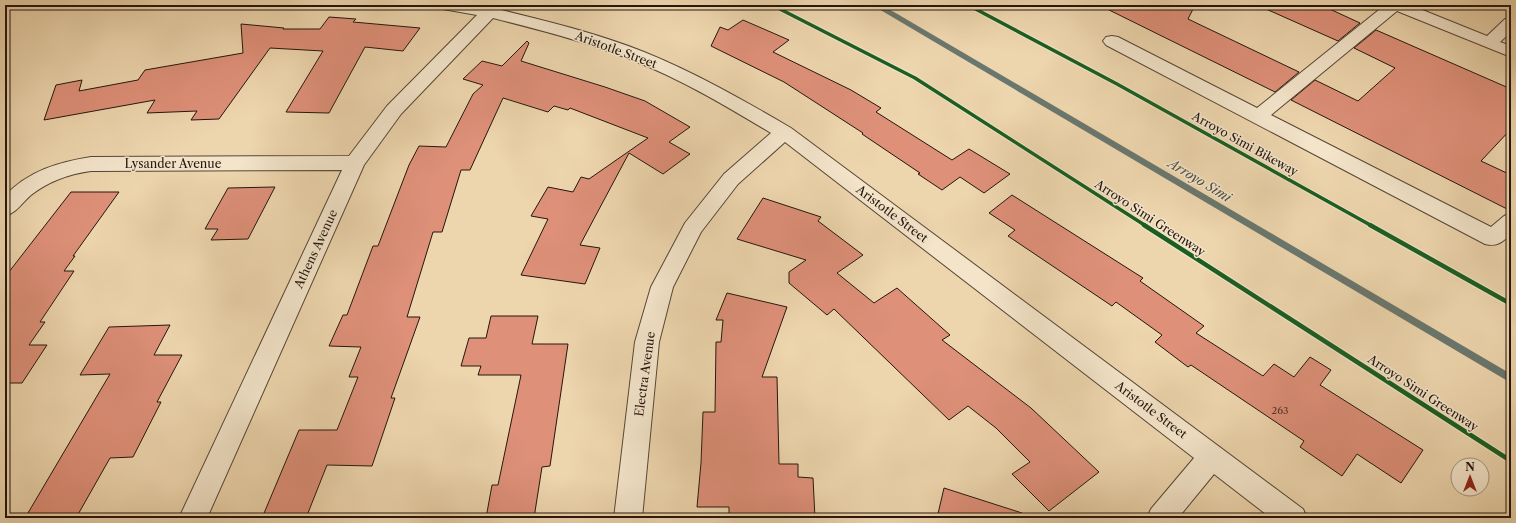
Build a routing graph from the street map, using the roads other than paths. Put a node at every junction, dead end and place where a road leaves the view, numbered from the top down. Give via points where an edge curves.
1 (443, 5) edge
2 (1396, 5) edge
3 (489, 12) junction
4 (1511, 23) edge
5 (1112, 41) dead end
6 (1489, 43) junction
7 (1511, 52) edge
8 (1258, 116) junction
9 (784, 132) junction
10 (355, 163) junction
11 (5, 209) edge
12 (1511, 221) edge
13 (1212, 456) junction
14 (193, 518) edge
15 (628, 518) edge
16 (1161, 518) edge
17 (1293, 518) edge

1 - 3 street, Aristotle Street
2 - 6 street
2 - 8 street
3 - 9 street, Aristotle Street via 565,31 638,56 712,90
3 - 10 street, Athens Avenue via 394,110
4 - 6 street
5 - 8 street
6 - 7 street
8 - 12 street via 1493,238
9 - 13 street, Aristotle Street
9 - 15 street, Electra Avenue via 731,179 693,228 662,287 646,342
10 - 11 street, Lysander Avenue via 70,166 28,185
10 - 14 street, Athens Avenue
13 - 16 street
13 - 17 street, Aristotle Street

